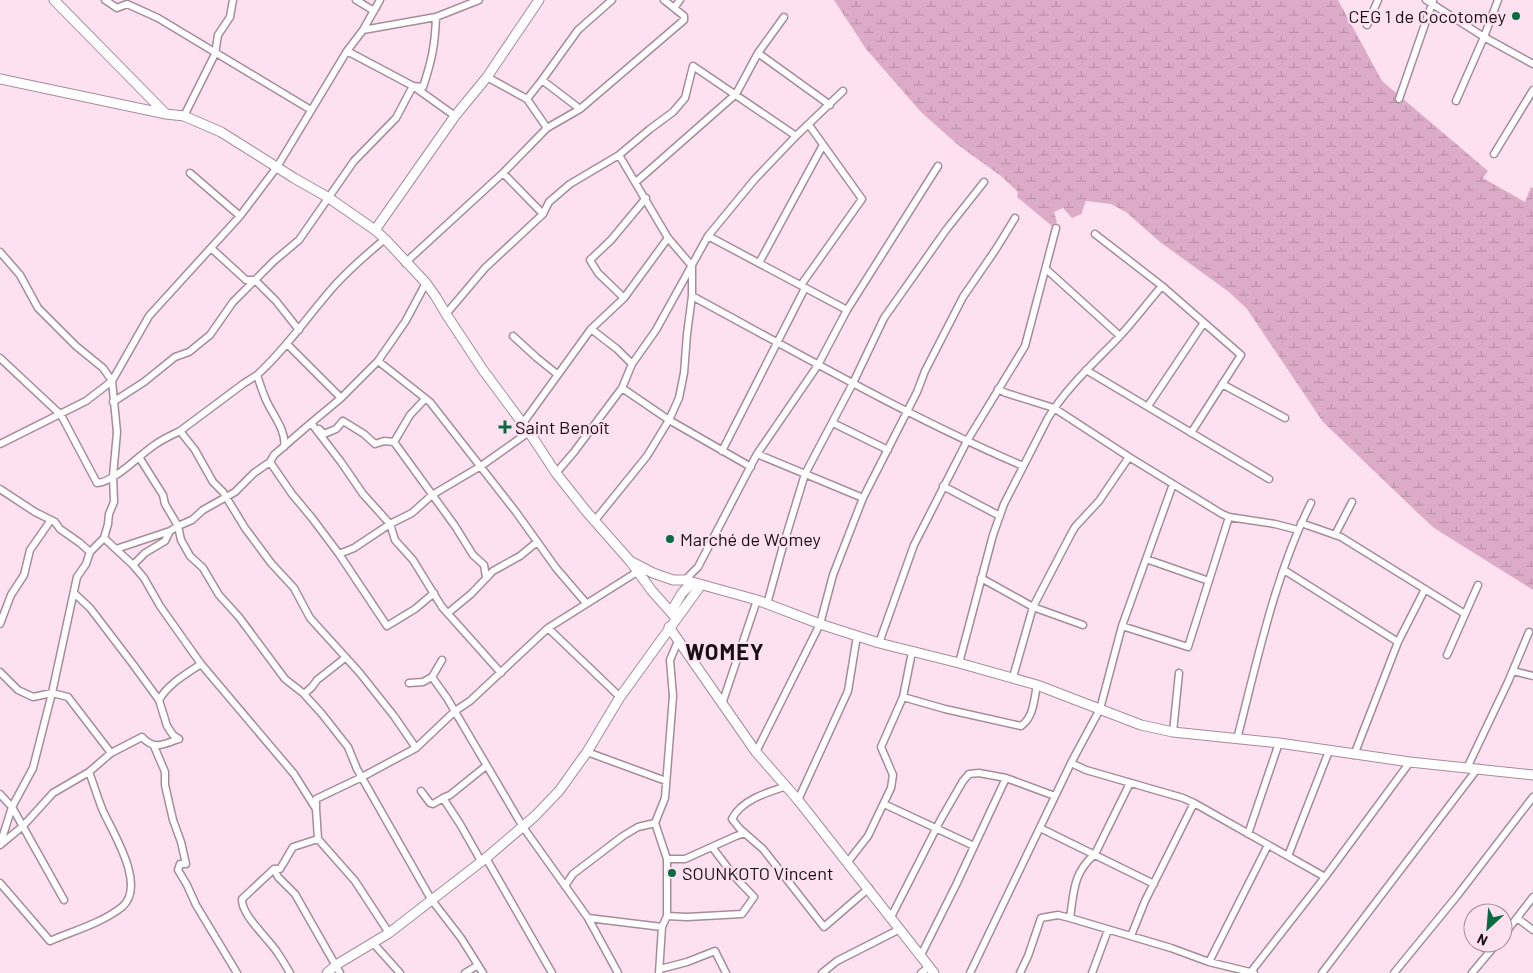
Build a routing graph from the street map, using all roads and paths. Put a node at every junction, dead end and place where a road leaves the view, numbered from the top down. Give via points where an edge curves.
1 (54, 0) edge
2 (106, 0) edge
3 (233, 0) edge
4 (356, 0) edge
5 (380, 0) edge
6 (479, 0) edge
7 (539, 0) edge
8 (612, 0) edge
9 (664, 0) edge
10 (680, 0) edge
11 (1378, 0) edge
12 (1498, 0) edge
13 (1431, 1) edge
14 (674, 8) junction
15 (374, 11) junction
16 (784, 16) dead end
17 (436, 17) junction
18 (1367, 25) dead end
19 (363, 30) junction
20 (1484, 37) junction
21 (347, 52) junction
22 (758, 53) junction
23 (215, 54) junction
24 (1533, 64) edge
25 (487, 77) junction
26 (0, 79) edge
27 (542, 80) junction
28 (413, 86) junction
29 (1533, 90) edge
30 (843, 92) dead end
31 (736, 94) junction
32 (1399, 98) dead end
33 (527, 99) junction
34 (1456, 101) dead end
35 (830, 105) junction
36 (580, 109) junction
37 (311, 110) junction
38 (166, 114) junction
39 (184, 116) junction
40 (455, 116) junction
41 (809, 125) junction
42 (547, 128) junction
43 (796, 136) junction
44 (823, 145) junction
45 (1494, 154) dead end
46 (619, 155) junction
47 (938, 166) dead end
48 (277, 167) junction
49 (503, 172) junction
50 (190, 173) dead end
51 (636, 182) junction
52 (984, 182) dead end
53 (329, 198) junction
54 (646, 198) junction
55 (543, 214) junction
56 (240, 216) junction
57 (1014, 218) dead end
58 (1056, 228) dead end
59 (375, 230) junction
60 (1095, 234) dead end
61 (708, 236) junction
62 (668, 238) junction
63 (384, 240) junction
64 (211, 248) junction
65 (0, 252) edge
66 (405, 263) junction
67 (760, 263) junction
68 (692, 266) junction
69 (1046, 268) junction
70 (255, 280) junction
71 (426, 283) junction
72 (1162, 286) junction
73 (803, 287) junction
74 (692, 296) junction
75 (624, 298) junction
76 (847, 310) junction
77 (446, 314) junction
78 (1203, 324) junction
79 (591, 329) junction
80 (299, 330) junction
81 (513, 336) dead end
82 (1120, 336) junction
83 (776, 342) junction
84 (287, 344) junction
85 (0, 358) edge
86 (378, 362) junction
87 (632, 364) junction
88 (818, 365) junction
89 (1086, 370) junction
90 (558, 374) junction
91 (257, 375) junction
92 (112, 381) junction
93 (853, 383) junction
94 (1222, 384) junction
95 (622, 388) junction
96 (998, 389) junction
97 (341, 398) junction
98 (426, 399) junction
99 (113, 402) junction
100 (1148, 406) junction
101 (1054, 408) junction
102 (908, 410) junction
103 (61, 414) junction
104 (1285, 418) dead end
105 (669, 420) junction
106 (312, 422) junction
107 (522, 424) junction
108 (833, 424) junction
109 (180, 431) junction
110 (529, 432) junction
111 (1191, 433) junction
112 (966, 441) junction
113 (394, 442) junction
114 (0, 444) edge
115 (284, 447) junction
116 (888, 450) junction
117 (722, 451) junction
118 (757, 454) junction
119 (139, 457) junction
120 (1130, 457) junction
121 (270, 462) junction
122 (481, 466) junction
123 (1023, 466) junction
124 (751, 467) junction
125 (556, 473) junction
126 (805, 474) junction
127 (113, 476) junction
128 (1268, 480) dead end
129 (1173, 484) junction
130 (943, 486) junction
131 (0, 489) edge
132 (432, 496) junction
133 (226, 498) junction
134 (863, 498) junction
135 (1352, 502) dead end
136 (1311, 503) dead end
137 (1000, 516) junction
138 (1229, 517) junction
139 (596, 519) junction
140 (51, 520) junction
141 (390, 524) junction
142 (178, 526) junction
143 (1300, 527) junction
144 (170, 531) junction
145 (1335, 535) junction
146 (104, 538) junction
147 (537, 542) junction
148 (116, 549) junction
149 (90, 552) junction
150 (339, 554) junction
151 (1146, 559) junction
152 (630, 560) junction
153 (134, 566) junction
154 (1284, 570) junction
155 (637, 572) junction
156 (486, 577) junction
157 (981, 578) junction
158 (1209, 581) junction
159 (693, 583) junction
160 (1478, 585) dead end
161 (1425, 589) junction
162 (74, 593) junction
163 (434, 593) junction
164 (757, 600) junction
165 (586, 603) junction
166 (767, 604) junction
167 (1033, 606) junction
168 (448, 614) junction
169 (1465, 614) junction
170 (673, 615) junction
171 (0, 624) edge
172 (820, 624) junction
173 (1083, 626) dead end
174 (1122, 626) junction
175 (670, 627) junction
176 (548, 628) junction
177 (1529, 632) dead end
178 (857, 636) junction
179 (678, 641) junction
180 (1398, 642) junction
181 (879, 643) junction
182 (912, 652) junction
183 (1447, 655) dead end
184 (345, 658) junction
185 (442, 660) dead end
186 (959, 663) junction
187 (201, 664) junction
188 (1513, 671) junction
189 (0, 672) edge
190 (501, 673) junction
191 (1179, 673) dead end
192 (1533, 676) edge
193 (432, 677) junction
194 (1013, 677) junction
195 (409, 682) dead end
196 (1036, 685) junction
197 (52, 693) junction
198 (304, 694) junction
199 (620, 697) junction
200 (903, 697) junction
201 (159, 700) junction
202 (722, 704) junction
203 (1100, 709) junction
204 (455, 711) junction
205 (1174, 732) junction
206 (1237, 739) junction
207 (1279, 743) junction
208 (154, 746) junction
209 (416, 748) junction
210 (1329, 751) junction
211 (587, 752) junction
212 (756, 752) junction
213 (111, 754) junction
214 (1354, 754) junction
215 (1410, 762) junction
216 (1071, 763) junction
217 (486, 766) junction
218 (1467, 768) junction
219 (1478, 768) junction
220 (89, 772) junction
221 (1533, 775) edge
222 (362, 777) junction
223 (1006, 778) junction
224 (666, 781) junction
225 (1130, 783) junction
226 (787, 786) junction
227 (421, 791) dead end
228 (0, 794) edge
229 (1055, 796) junction
230 (1533, 797) edge
231 (443, 798) junction
232 (798, 800) junction
233 (1194, 803) junction
234 (884, 804) junction
235 (12, 807) junction
236 (316, 809) junction
237 (655, 823) junction
238 (23, 826) junction
239 (523, 826) junction
240 (937, 828) junction
241 (1040, 828) junction
242 (745, 833) junction
243 (1248, 834) junction
244 (318, 838) junction
245 (0, 845) edge
246 (1268, 845) junction
247 (974, 846) junction
248 (712, 848) junction
249 (1095, 854) junction
250 (1288, 856) junction
251 (484, 859) junction
252 (667, 860) junction
253 (847, 862) junction
254 (274, 869) junction
255 (1325, 877) junction
256 (0, 883) edge
257 (1154, 884) junction
258 (566, 886) junction
259 (869, 888) junction
260 (1533, 897) edge
261 (431, 899) junction
262 (64, 900) dead end
263 (667, 916) junction
264 (891, 917) junction
265 (588, 918) junction
266 (1070, 918) junction
267 (1517, 918) junction
268 (1513, 923) edge
269 (662, 927) junction
270 (900, 929) junction
271 (1108, 930) junction
272 (1533, 930) edge
273 (389, 933) junction
274 (1131, 936) junction
275 (373, 942) junction
276 (1489, 953) edge
277 (921, 956) junction
278 (1209, 962) junction
279 (478, 965) junction
280 (338, 969) edge
281 (932, 970) edge
282 (660, 971) edge
283 (237, 973) edge
284 (290, 973) edge
285 (327, 973) edge
286 (400, 973) edge
287 (465, 973) edge
288 (483, 973) edge
289 (552, 973) edge
290 (618, 973) edge
291 (726, 973) edge
292 (822, 973) edge
293 (921, 973) edge
294 (970, 973) edge
295 (1020, 973) edge
296 (1092, 973) edge
297 (1251, 973) edge
298 (1322, 973) edge
299 (1394, 973) edge
300 (1472, 973) edge

1 - 38 main road
2 - 23 street via 117,8 127,4 158,18
3 - 23 street via 230,17 218,35
4 - 15 street
5 - 15 street
6 - 17 street
7 - 25 main road
8 - 27 street via 578,30
9 - 14 street
10 - 14 street
11 - 18 street
12 - 20 street
13 - 20 street
13 - 32 street
14 - 36 street via 684,16 684,20
15 - 19 street
16 - 22 street
17 - 19 street
17 - 28 street via 433,58 423,87
19 - 21 street
20 - 24 street
20 - 34 street
21 - 28 street
21 - 37 street
22 - 31 street
22 - 35 street
23 - 37 street
23 - 39 street
25 - 33 street
25 - 40 main road
26 - 38 main road
27 - 33 street
27 - 36 street
28 - 40 street
28 - 53 street via 396,118 354,161
29 - 45 street
30 - 35 street
31 - 43 street
31 - 46 street via 693,66 681,104
31 - 51 street
33 - 42 street
35 - 41 street
36 - 42 street
37 - 48 street
38 - 39 main road
39 - 48 main road via 221,132
40 - 59 main road
41 - 43 street
41 - 44 street
42 - 49 street
43 - 61 street
44 - 67 street
44 - 73 street via 862,199
46 - 51 street
46 - 55 street via 570,184 549,202
47 - 76 street
48 - 53 main road
48 - 56 street
49 - 55 street
49 - 66 street
50 - 56 street
51 - 54 street
52 - 93 street via 884,318
53 - 59 main road
53 - 70 street via 299,240
54 - 62 street
54 - 75 street via 590,260 598,273
55 - 77 street via 485,268
56 - 64 street
57 - 102 street via 963,297 924,371
58 - 69 street
59 - 63 main road
60 - 72 street
61 - 67 street
61 - 68 street
62 - 68 street
62 - 75 street
63 - 66 main road
63 - 80 street via 336,284
64 - 70 street via 246,280
64 - 92 street via 149,316
65 - 92 street via 20,275 38,308 103,368
66 - 71 main road
67 - 73 street
68 - 74 street
68 - 87 street via 656,330
69 - 82 street
69 - 96 street via 1025,346
70 - 80 street
70 - 99 street via 233,302 210,335
71 - 77 main road
71 - 86 street
72 - 78 street
72 - 82 street
73 - 76 street
73 - 83 street
74 - 83 street
74 - 105 street via 684,373 679,398
75 - 79 street
76 - 88 street
77 - 107 main road
78 - 94 street via 1241,355
78 - 100 street
79 - 87 street
79 - 90 street
80 - 84 street
81 - 90 street
82 - 89 street
83 - 88 street
83 - 117 street
84 - 91 street
84 - 97 street
85 - 103 street
86 - 97 street
86 - 98 street
87 - 95 street
88 - 93 street
88 - 118 street
89 - 100 street
89 - 101 street
90 - 107 street
91 - 109 street
91 - 115 street via 275,415
92 - 99 street
92 - 103 street via 86,401
93 - 102 street
93 - 108 street
94 - 104 street
94 - 111 street
95 - 105 street
95 - 125 street
96 - 101 street
96 - 112 street
97 - 106 street
98 - 113 street via 410,415
98 - 122 street
99 - 127 street via 117,432
100 - 111 street
101 - 120 street
101 - 123 street
102 - 112 street
102 - 116 street
103 - 114 street
103 - 127 street via 97,482
105 - 117 street
105 - 139 street via 647,456
106 - 113 street via 324,434 336,429 343,421 375,444
106 - 115 street
106 - 141 street via 363,494
107 - 110 main road
108 - 116 street
108 - 126 street
109 - 119 street
109 - 133 street
110 - 122 street
110 - 125 main road
111 - 128 street
112 - 123 street
112 - 130 street
113 - 132 street
115 - 121 street
116 - 134 street
117 - 124 street
118 - 124 street
118 - 126 street
119 - 127 street
119 - 142 street
120 - 129 street
120 - 167 street via 1099,501 1075,527
121 - 133 street
121 - 150 street
122 - 132 street
122 - 147 street
123 - 137 street
124 - 159 street via 698,567
125 - 139 main road
126 - 134 street
126 - 166 street
127 - 146 street via 114,502
129 - 138 street
129 - 151 street
130 - 137 street
130 - 181 street via 914,545
131 - 140 street
132 - 141 street via 412,513
132 - 156 street via 473,555 484,565
133 - 142 street
133 - 184 street via 271,564 294,588 310,618
134 - 172 street via 833,575
135 - 145 street
136 - 143 street
137 - 157 street
138 - 143 street
138 - 158 street
139 - 152 main road
140 - 149 street
140 - 171 street via 30,550 24,575 11,595
141 - 150 street
141 - 163 street via 396,540
142 - 144 street
142 - 198 street via 190,556 203,568 219,595 285,679
143 - 145 street
143 - 154 street
144 - 148 street
144 - 153 street via 165,541 145,553
145 - 161 street
146 - 148 street
146 - 149 street
147 - 156 street
147 - 165 street
148 - 153 street
149 - 162 street via 77,577
150 - 163 street via 387,626
151 - 158 street
151 - 174 street
152 - 155 main road
152 - 159 main road via 672,580
153 - 187 street
154 - 180 street
154 - 206 street
155 - 165 street
155 - 170 main road
156 - 168 street
157 - 167 street
157 - 186 street
158 - 174 street via 1188,647
159 - 164 main road
159 - 170 main road via 682,593
160 - 169 street
161 - 169 street
161 - 180 street
162 - 197 street
162 - 201 street via 90,608
163 - 168 street
164 - 166 main road
164 - 202 street
165 - 176 street
166 - 172 main road
167 - 173 street
167 - 194 street
168 - 190 street
169 - 183 street
170 - 175 main road
172 - 178 main road
172 - 212 street
174 - 203 street
175 - 179 main road
175 - 199 main road
176 - 190 street
176 - 199 street
177 - 188 street
178 - 181 main road
178 - 232 street via 848,691
179 - 202 main road
179 - 224 street via 670,660 673,696
180 - 214 street
181 - 182 main road
182 - 186 main road
182 - 200 street
184 - 198 street
184 - 209 street via 394,716
185 - 193 street
186 - 194 main road
187 - 201 street via 181,676
187 - 236 street via 294,774
188 - 192 street
188 - 218 street
189 - 197 street via 18,690 33,697
190 - 204 street via 470,702
191 - 205 street
193 - 195 street via 423,682
193 - 204 street
194 - 196 main road
196 - 200 street via 1030,715 1021,726
196 - 203 main road
197 - 213 street via 68,698
197 - 235 street via 33,768
198 - 222 street via 348,747
199 - 211 main road
200 - 234 street via 881,747 893,775
201 - 208 street via 167,726 179,739
202 - 212 main road
203 - 205 main road via 1141,725
203 - 216 street
204 - 209 street
204 - 217 street
205 - 206 main road
206 - 207 main road
207 - 210 main road
207 - 243 street
208 - 213 street via 142,738
208 - 283 street via 165,772 173,820 186,864 180,864 178,870
209 - 222 street
210 - 214 main road
210 - 250 street
211 - 224 street
211 - 239 main road via 559,791
212 - 226 main road
213 - 220 street
214 - 215 main road
215 - 218 main road
215 - 255 street
216 - 225 street
216 - 229 street
217 - 231 street
217 - 239 street
218 - 219 main road
219 - 221 main road
219 - 298 street
220 - 238 street via 53,793
220 - 256 street via 128,869 128,899 100,920 50,941
222 - 236 street via 316,799
222 - 261 street
223 - 229 street
223 - 240 street via 969,774
223 - 247 street
224 - 237 street
225 - 233 street
225 - 249 street
226 - 232 main road
226 - 242 street via 737,810 732,819
227 - 231 street via 433,804
228 - 235 street
229 - 241 street
230 - 299 street
231 - 251 street
232 - 253 main road
233 - 243 street
233 - 257 street
234 - 240 street
234 - 253 street via 868,836
235 - 238 street
235 - 245 street
236 - 244 street
237 - 252 street
237 - 258 street via 638,827 623,836 573,874
238 - 245 street
238 - 262 street
239 - 251 main road
239 - 258 street
240 - 247 street
240 - 264 street
241 - 249 street
241 - 294 street
242 - 248 street
242 - 259 street via 763,849 824,927
243 - 246 street
244 - 254 street via 293,847 280,869
244 - 273 street via 355,880
246 - 250 street
246 - 278 street
247 - 277 street
248 - 252 street via 685,859
248 - 263 street via 754,897 742,914 687,918
249 - 257 street
249 - 266 street via 1080,870 1074,886
250 - 255 street
251 - 261 main road
251 - 289 street
252 - 263 street
253 - 259 main road
254 - 280 street via 295,894
254 - 284 street via 244,895 242,903
255 - 297 street
257 - 274 street
258 - 265 street
259 - 264 main road
260 - 267 street
261 - 273 main road
261 - 279 street via 462,938
263 - 269 street
264 - 270 main road
265 - 269 street
265 - 290 street
266 - 271 street
266 - 295 street via 1058,915 1041,918
267 - 268 street
267 - 272 street
269 - 282 street
270 - 277 main road
270 - 292 street via 837,961
271 - 274 street
271 - 296 street
273 - 275 main road
274 - 278 street
275 - 280 main road
275 - 286 street
276 - 300 street
277 - 281 main road
278 - 297 street
279 - 287 street
279 - 288 street
280 - 285 main road
281 - 293 street
282 - 291 street via 715,951

